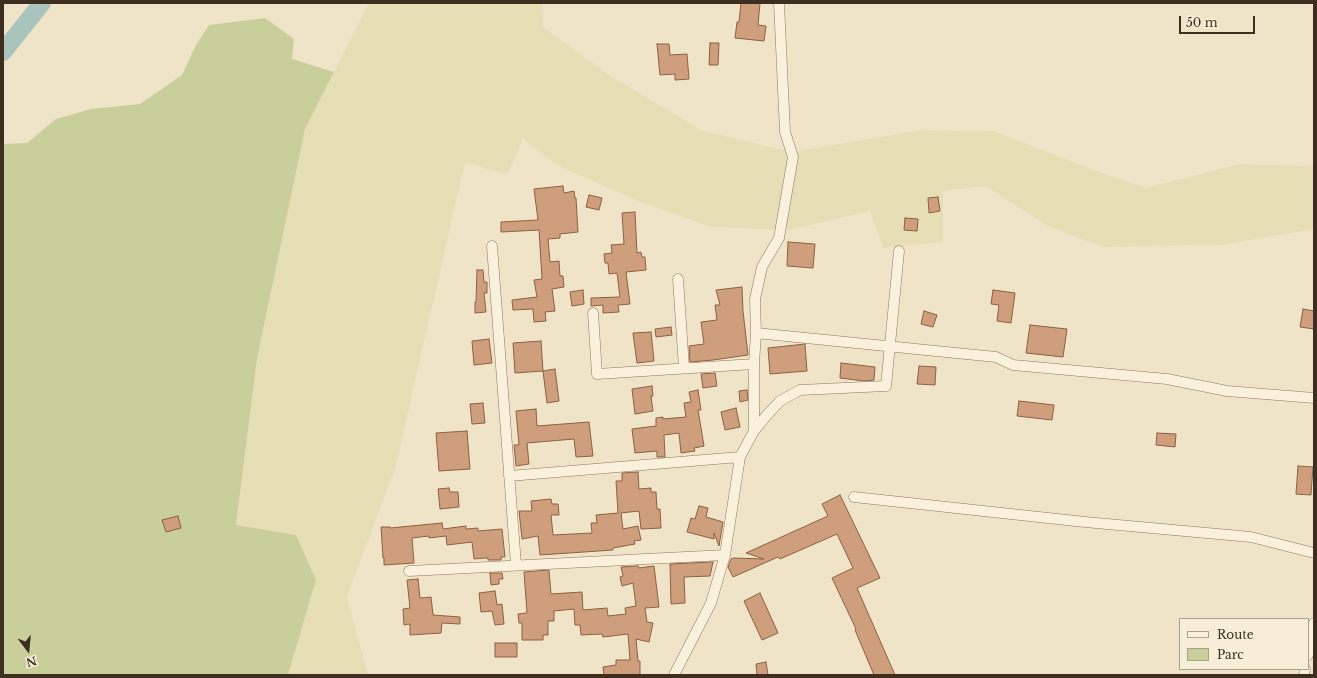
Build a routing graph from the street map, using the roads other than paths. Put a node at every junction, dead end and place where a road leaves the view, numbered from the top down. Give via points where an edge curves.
1 (779, 3) edge
2 (492, 246) dead end
3 (899, 250) dead end
4 (678, 279) dead end
5 (593, 313) dead end
6 (756, 333) junction
7 (890, 347) junction
8 (754, 364) junction
9 (684, 368) junction
10 (1314, 398) edge
11 (754, 431) junction
12 (740, 457) junction
13 (509, 476) junction
14 (854, 497) dead end
15 (1314, 554) edge
16 (725, 555) junction
17 (516, 565) junction
18 (409, 571) dead end
19 (1314, 624) edge
20 (1309, 650) edge
21 (674, 675) edge

1 - 6 street via 785,132 793,157 780,238 762,267 755,299
2 - 13 street
3 - 7 street
4 - 9 street
5 - 9 street via 597,374
6 - 7 street
6 - 8 street
7 - 10 street via 996,357 1013,365 1168,379 1227,391
7 - 11 street via 886,386 800,390 780,401
8 - 9 street
8 - 11 street
11 - 12 street
12 - 13 street
12 - 16 street
13 - 17 street
14 - 15 street via 1251,537
16 - 17 street
16 - 21 street via 711,603
17 - 18 street
19 - 20 street

